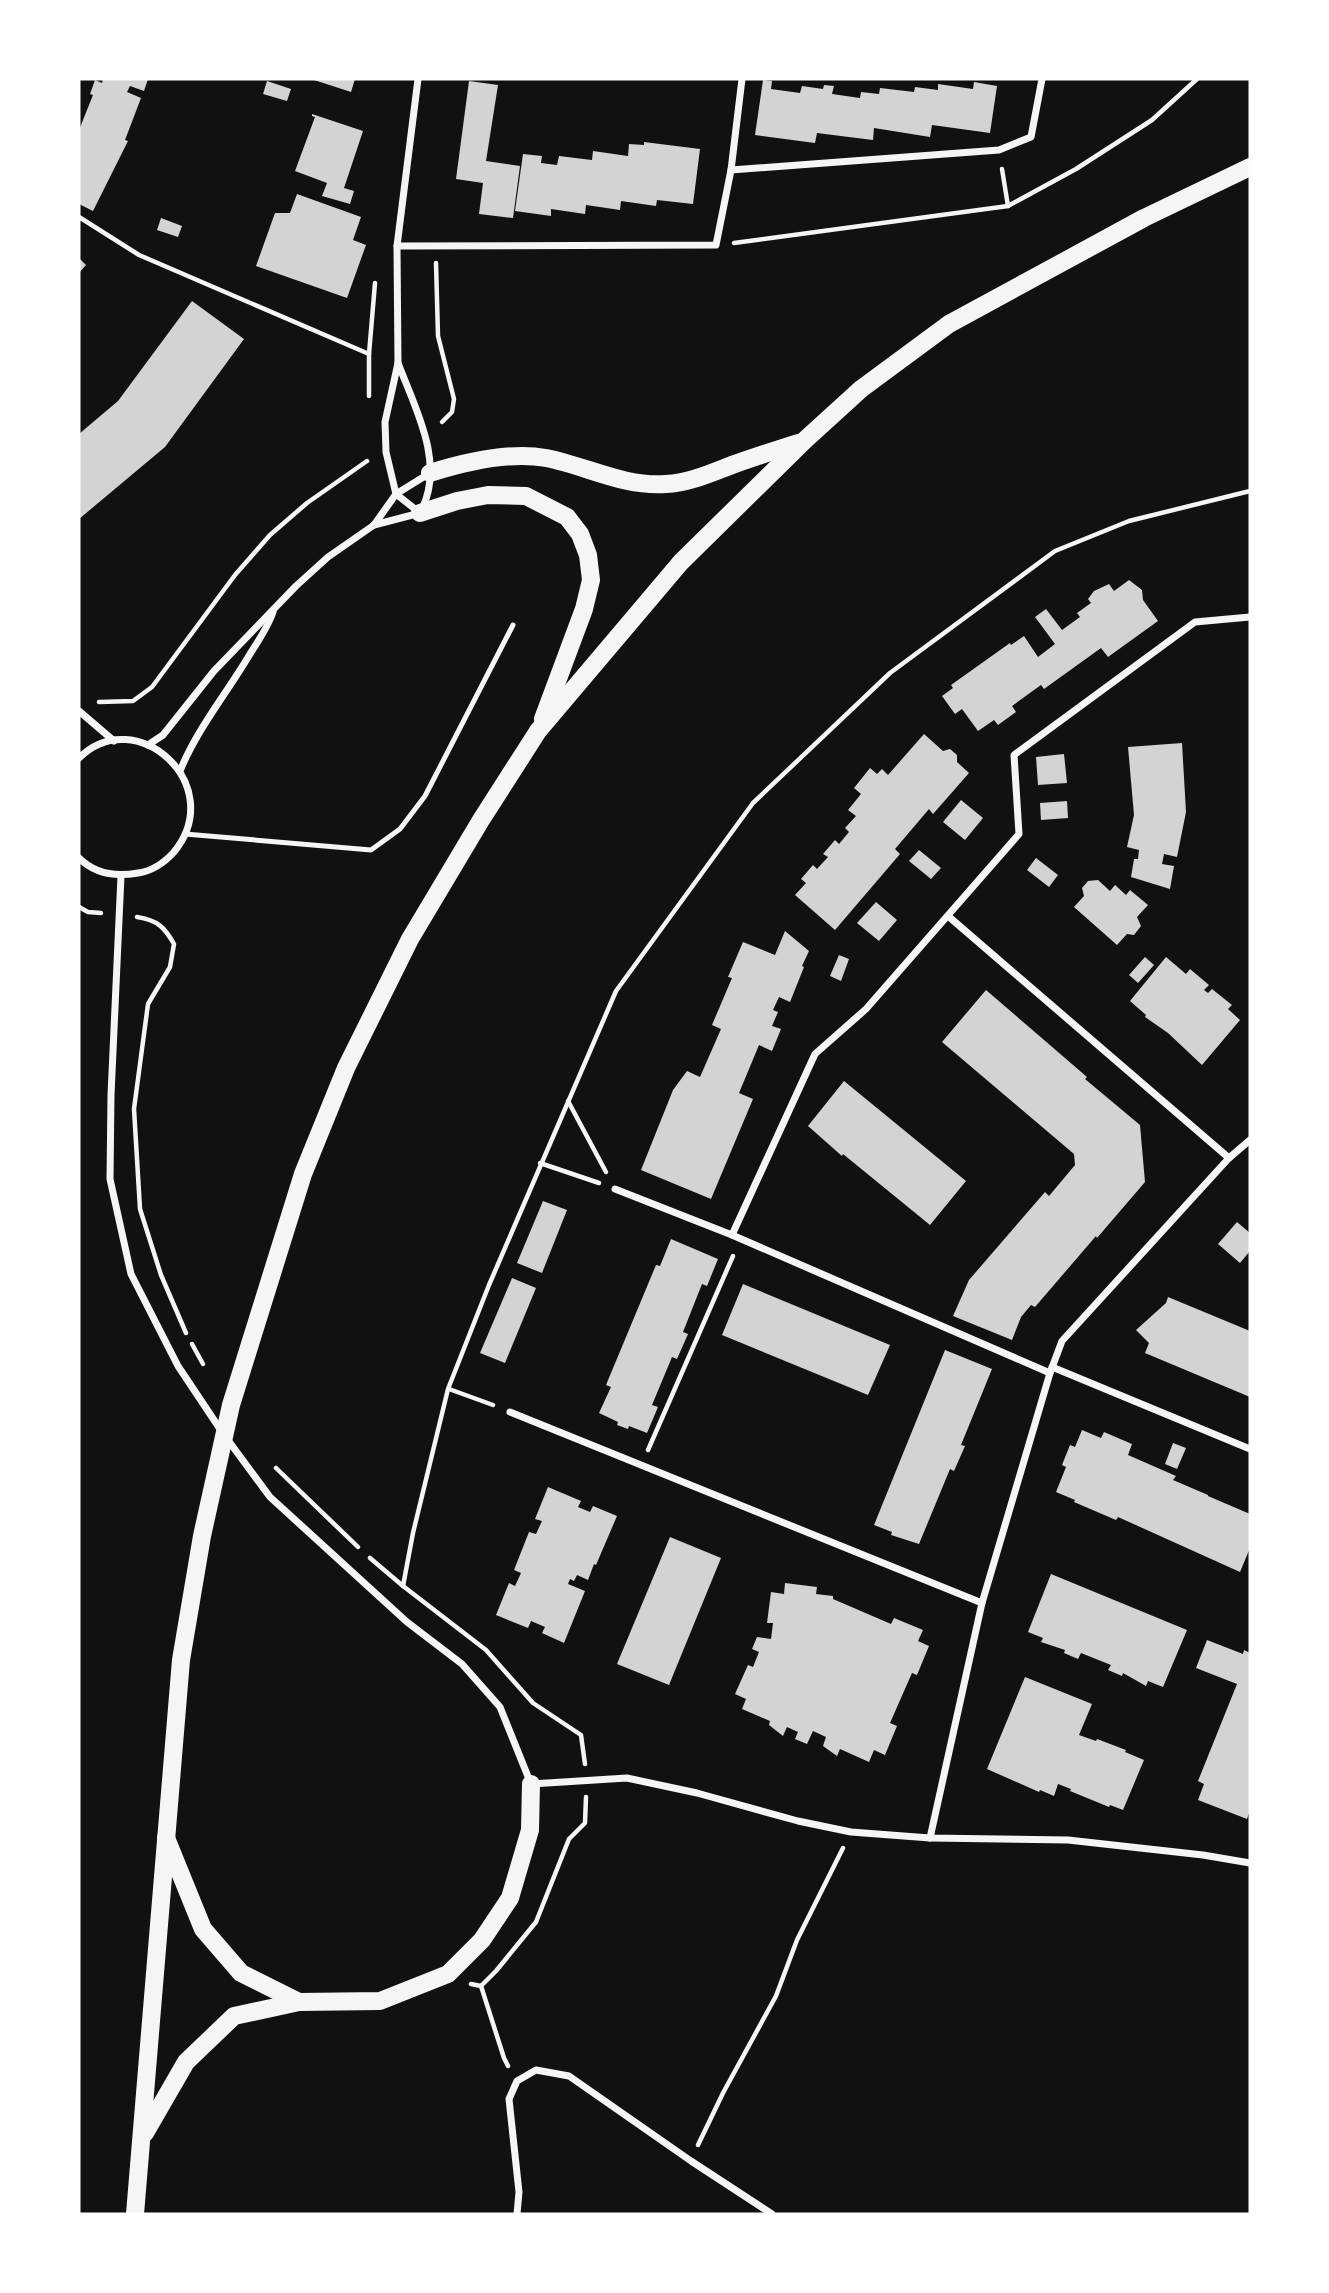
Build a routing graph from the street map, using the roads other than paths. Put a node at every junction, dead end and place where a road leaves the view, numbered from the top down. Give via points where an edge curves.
1 (418, 79) edge
2 (742, 79) edge
3 (1042, 79) edge
4 (1250, 167) edge
5 (731, 170) junction
6 (397, 246) junction
7 (398, 363) junction
8 (805, 440) junction
9 (430, 473) junction
10 (396, 494) junction
11 (420, 513) junction
12 (374, 525) junction
13 (274, 610) junction
14 (1250, 617) edge
15 (513, 625) dead end
16 (79, 711) edge
17 (538, 731) junction
18 (114, 741) junction
19 (148, 745) junction
20 (79, 758) edge
21 (180, 771) junction
22 (185, 834) junction
23 (79, 858) edge
24 (121, 876) junction
25 (948, 916) junction
26 (1250, 1140) edge
27 (1230, 1158) junction
28 (615, 1189) road end
29 (732, 1235) junction
30 (1051, 1370) junction
31 (510, 1412) road end
32 (1250, 1449) edge
33 (982, 1603) junction
34 (531, 1784) junction
35 (165, 1835) junction
36 (930, 1838) junction
37 (1250, 1863) edge
38 (299, 2002) junction
39 (142, 2139) junction
40 (135, 2214) edge
41 (517, 2214) edge
42 (772, 2214) edge

1 - 6 street
2 - 5 street
3 - 5 street via 1031,137 999,150
4 - 8 main road via 1144,218 949,324 861,389
5 - 6 street via 716,245
6 - 7 street
7 - 9 street via 426,433
7 - 10 street via 385,422 386,452
8 - 9 main road via 667,485 616,479 545,458 503,457
8 - 17 main road via 681,562
9 - 10 street
9 - 11 street
10 - 11 street
10 - 12 street
11 - 12 street
11 - 17 main road via 488,495 526,496 567,517 580,534 592,580
12 - 13 street via 328,557
13 - 19 street
13 - 21 street
14 - 25 street via 1195,622 1014,755 1019,834
15 - 22 lane via 425,796 400,829 371,850
16 - 18 street
17 - 35 main road via 410,939 346,1068 303,1174 231,1405 202,1536 181,1660
18 - 19 street
18 - 20 street
19 - 21 street via 168,756
21 - 22 street via 190,793 191,818
22 - 24 street via 167,860 146,872
23 - 24 street via 102,872
24 - 34 street via 110,1179 131,1274 178,1366 270,1497 397,1613 462,1664 500,1707
25 - 27 street
25 - 29 street via 866,1009 815,1054
26 - 27 street
27 - 30 street via 1062,1341
28 - 29 street
29 - 30 street
30 - 32 street
30 - 33 street
31 - 33 street
33 - 36 street
34 - 36 street via 627,1777 851,1832
34 - 38 main road via 530,1830 510,1898 482,1940 448,1974 380,2001
35 - 38 main road via 203,1929 241,1973
35 - 39 main road
36 - 37 street via 1068,1840
38 - 39 main road via 234,2016 186,2062
39 - 40 main road
41 - 42 street via 519,2192 509,2099 517,2081 536,2070 569,2076

